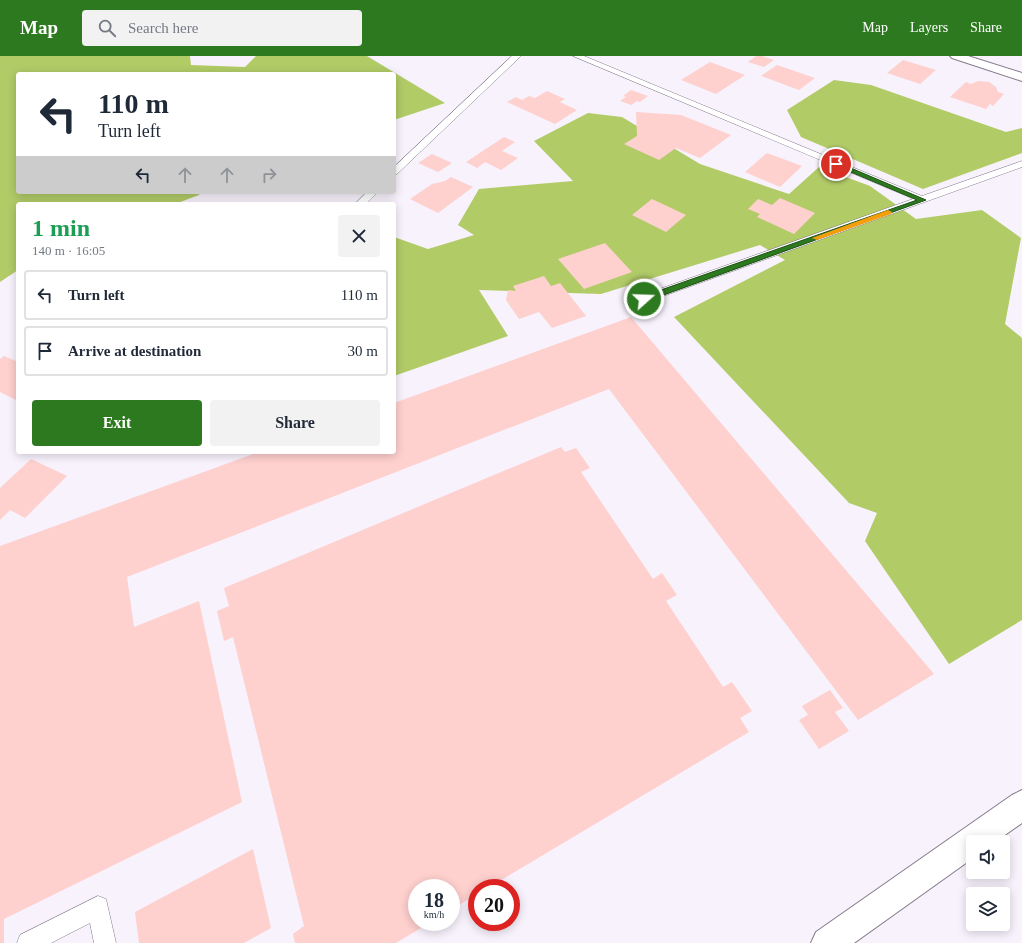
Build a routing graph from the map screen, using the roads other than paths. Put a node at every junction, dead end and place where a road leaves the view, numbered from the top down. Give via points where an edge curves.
1 (517, 56) edge
2 (577, 56) edge
3 (956, 56) edge
4 (1022, 77) edge
5 (1022, 164) edge
6 (396, 170) edge
7 (371, 194) edge
8 (923, 200) junction
9 (362, 202) edge
10 (644, 299) dead end
11 (1022, 805) edge
12 (28, 943) edge
13 (105, 943) edge
14 (827, 943) edge

1 - 6 lane
2 - 8 lane
3 - 4 street
5 - 8 lane
7 - 9 lane
8 - 10 lane
11 - 14 street
12 - 13 lane via 98,907

